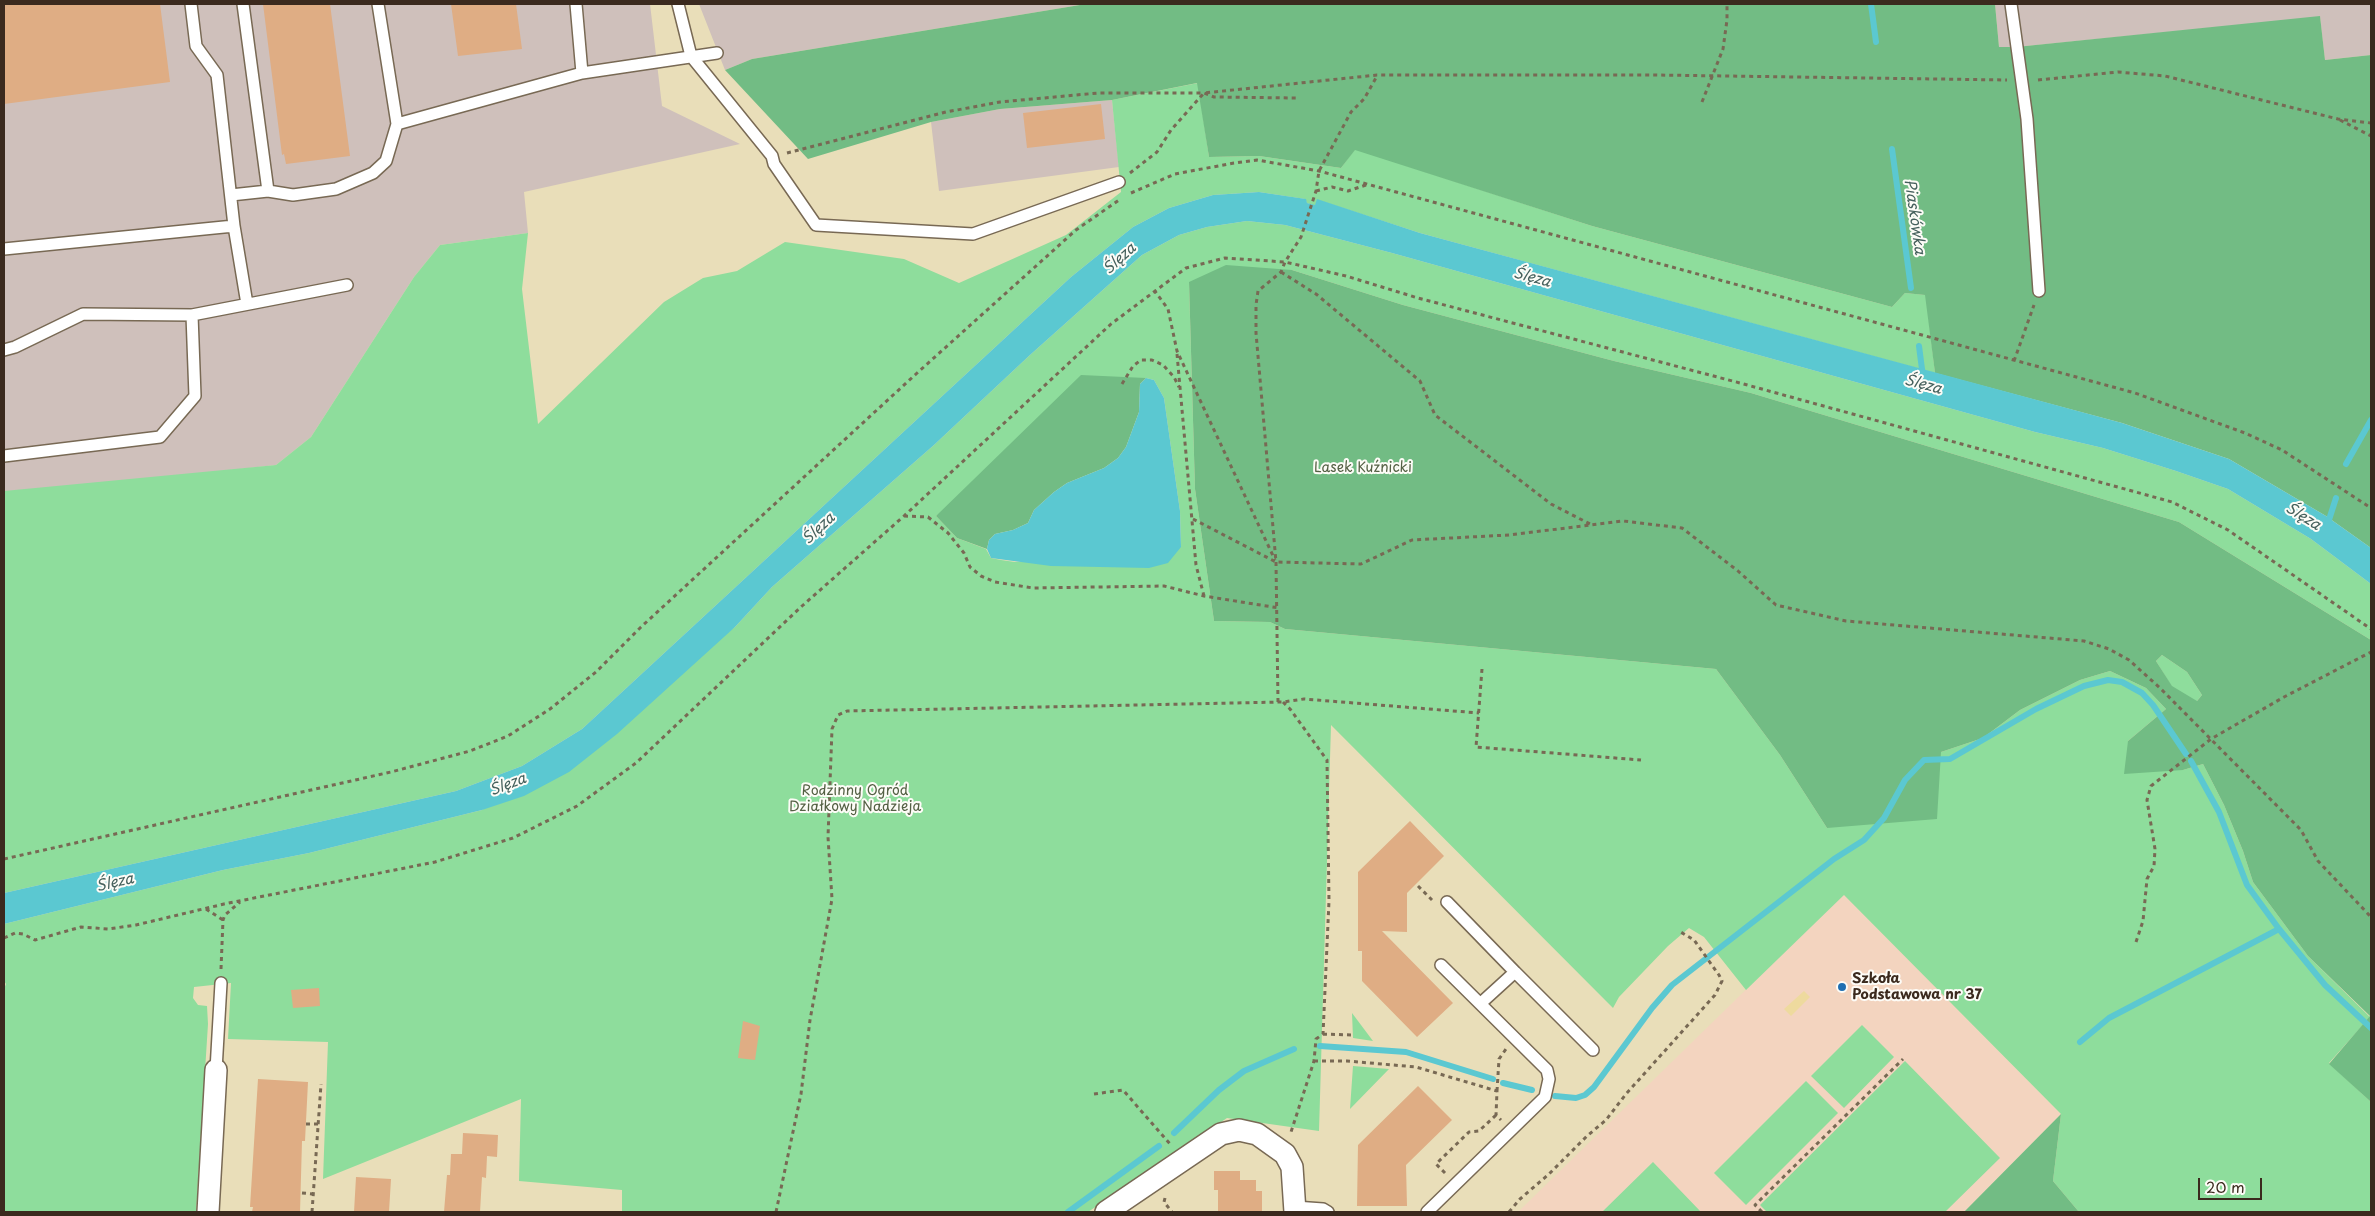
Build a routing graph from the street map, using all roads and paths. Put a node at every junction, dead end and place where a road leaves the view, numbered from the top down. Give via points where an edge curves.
1 (191, 4) edge
2 (242, 4) edge
3 (378, 4) edge
4 (576, 4) edge
5 (678, 4) edge
6 (1727, 4) edge
7 (2011, 4) edge
8 (717, 53) dead end
9 (692, 56) junction
10 (582, 73) junction
11 (1377, 75) junction
12 (1712, 76) junction
13 (2020, 81) junction
14 (1204, 93) junction
15 (1296, 98) dead end
16 (1702, 102) dead end
17 (2338, 119) junction
18 (2371, 123) edge
19 (397, 124) junction
20 (2371, 136) edge
21 (772, 156) junction
22 (1319, 171) junction
23 (1119, 182) joint
24 (1368, 184) junction
25 (268, 190) junction
26 (1316, 191) junction
27 (1130, 194) dead end
28 (231, 196) junction
29 (1122, 198) dead end
30 (234, 226) junction
31 (4, 249) edge
32 (1285, 262) junction
33 (1281, 272) junction
34 (348, 285) dead end
35 (1154, 290) junction
36 (2039, 291) joint
37 (247, 304) junction
38 (192, 315) junction
39 (4, 350) edge
40 (1177, 351) junction
41 (2014, 361) junction
42 (1122, 384) dead end
43 (1180, 390) junction
44 (4, 456) edge
45 (2371, 508) edge
46 (904, 516) junction
47 (1193, 519) junction
48 (1590, 525) junction
49 (1276, 562) junction
50 (1204, 596) junction
51 (1279, 608) junction
52 (2371, 629) edge
53 (2371, 652) edge
54 (1482, 670) dead end
55 (1278, 702) junction
56 (1283, 702) junction
57 (1479, 713) junction
58 (2211, 739) junction
59 (1641, 760) dead end
60 (4, 859) edge
61 (1418, 886) dead end
62 (1433, 901) dead end
63 (240, 902) junction
64 (1447, 902) dead end
65 (205, 909) junction
66 (2371, 917) edge
67 (223, 920) junction
68 (1679, 931) dead end
69 (4, 938) edge
70 (2136, 942) dead end
71 (1441, 965) dead end
72 (1515, 972) junction
73 (220, 983) joint
74 (1481, 1003) junction
75 (1323, 1034) junction
76 (1353, 1035) dead end
77 (1508, 1047) dead end
78 (1593, 1050) dead end
79 (1903, 1058) dead end
80 (1314, 1061) junction
81 (216, 1070) joint
82 (321, 1084) dead end
83 (1497, 1091) junction
84 (1094, 1094) dead end
85 (1496, 1115) junction
86 (306, 1124) dead end
87 (318, 1124) junction
88 (1511, 1130) junction
89 (1285, 1154) junction
90 (1182, 1160) junction
91 (1448, 1177) dead end
92 (302, 1193) dead end
93 (313, 1194) junction
94 (1295, 1210) edge
95 (208, 1212) edge
96 (312, 1212) edge
97 (776, 1212) edge
98 (1106, 1212) edge
99 (1328, 1212) edge
100 (1428, 1212) edge
101 (1509, 1212) edge
102 (1762, 1212) edge

1 - 28 lane via 196,46 217,75
2 - 25 lane
3 - 19 lane
4 - 10 lane
5 - 9 lane
6 - 12 path via 1723,49
7 - 13 lane
8 - 9 lane
9 - 10 lane
9 - 21 lane
10 - 19 lane
11 - 12 path
11 - 14 path
11 - 22 path via 1364,99 1351,112
12 - 13 path
12 - 16 path
13 - 17 path via 2118,72 2165,76
13 - 36 lane via 2026,119
14 - 15 path via 1214,97
14 - 21 path via 1098,93 1000,102 946,112
14 - 23 path via 1171,130 1157,152
17 - 18 path
17 - 20 path
19 - 25 lane via 386,161 374,173 336,189 293,195
21 - 23 lane via 774,164 816,225 973,234
22 - 24 path
22 - 26 path
22 - 27 path via 1257,160 1175,174
24 - 26 path via 1348,191 1332,188
24 - 41 path
25 - 28 lane
26 - 32 path via 1302,234
28 - 30 lane
29 - 60 path via 1076,230 640,627 596,672 550,709 508,736 470,751 391,772
30 - 31 lane
30 - 37 lane
32 - 33 path
32 - 35 path via 1225,258 1186,268
32 - 52 path via 2172,502 2228,530
33 - 48 path via 1316,294 1420,381 1435,415 1551,504
33 - 49 path via 1258,292 1256,305
34 - 37 lane
35 - 40 path via 1168,310
35 - 46 path via 1112,324
36 - 41 path
37 - 38 lane
38 - 39 lane via 83,314
38 - 44 lane via 195,396 160,437
40 - 43 path
40 - 49 path
41 - 45 path via 2135,393 2245,433 2282,450
42 - 43 path via 1133,366 1141,360 1152,360 1174,377
43 - 47 path
46 - 50 path via 928,517 948,533 964,553 970,567 995,582 1033,588 1164,586
46 - 63 path via 802,606 636,762 576,806 513,838 435,862
47 - 49 path
47 - 50 path via 1196,565
48 - 49 path via 1509,535 1412,540 1361,564
48 - 58 path via 1623,521 1682,528 1776,605 1846,621 2084,640 2129,660
49 - 51 path
50 - 51 path
51 - 55 path
53 - 58 path
54 - 57 path
55 - 56 path
55 - 97 path via 847,711 838,714 832,729 828,837 832,898 811,1012 801,1094
56 - 57 path via 1304,699
56 - 75 path via 1327,760 1328,901
57 - 59 path via 1476,748
58 - 66 path via 2301,830 2318,861
58 - 70 path via 2151,786 2147,800 2154,866 2147,879
61 - 62 path
63 - 65 path
63 - 67 path
64 - 72 lane
65 - 67 path
65 - 69 path via 108,929 81,927 35,940 15,933
67 - 73 path
68 - 101 path via 1694,940 1722,981 1715,995 1606,1120
71 - 74 lane
72 - 74 lane
72 - 78 lane
73 - 81 lane
74 - 88 lane via 1546,1070 1549,1079 1544,1097
75 - 76 path
75 - 80 path via 1316,1039
77 - 83 path via 1499,1059
79 - 102 path via 1755,1205
80 - 83 path via 1416,1067
80 - 89 path
81 - 95 street
82 - 87 path
83 - 85 path
84 - 90 path via 1123,1090
85 - 88 path
85 - 91 path via 1479,1131 1469,1132 1436,1164
86 - 87 path
87 - 93 path
88 - 100 lane
89 - 90 street via 1257,1134 1239,1130 1221,1134
89 - 94 street via 1292,1166
90 - 98 street
92 - 93 path
93 - 96 path
94 - 99 lane via 1324,1209

